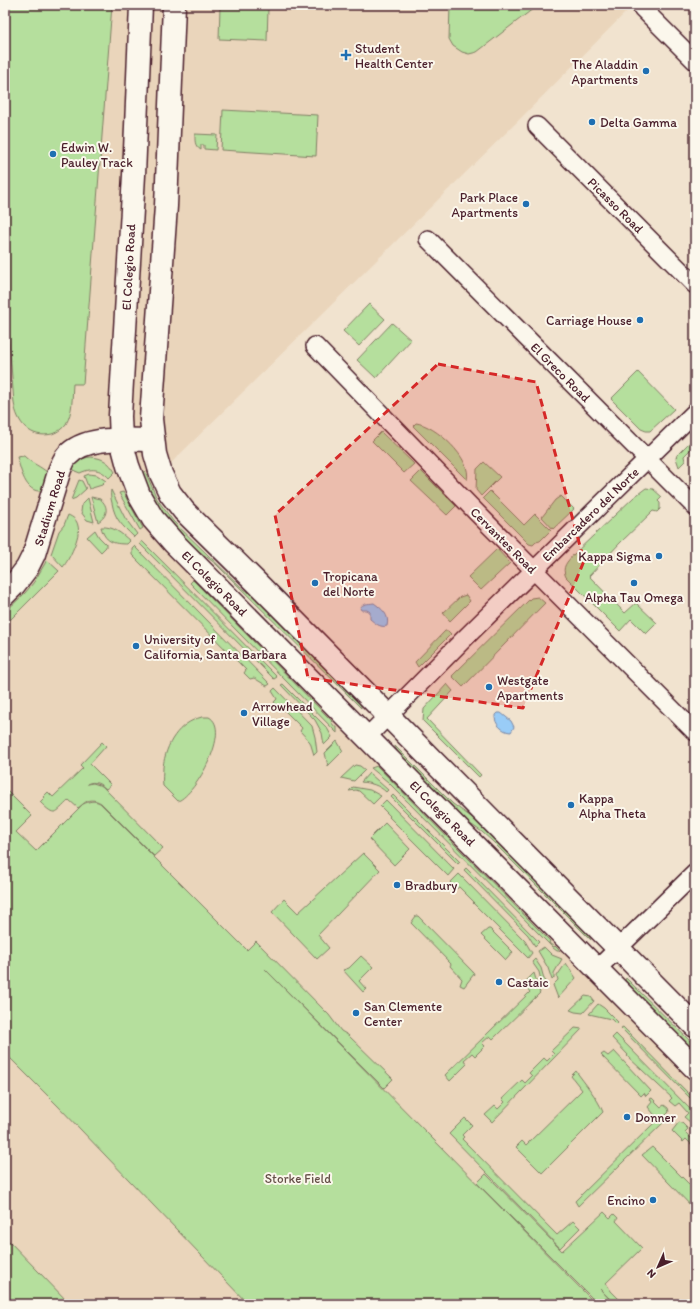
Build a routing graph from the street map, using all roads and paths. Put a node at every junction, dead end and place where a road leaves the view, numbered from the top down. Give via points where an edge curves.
1 (142, 5) edge
2 (174, 5) edge
3 (642, 8) dead end
4 (695, 61) edge
5 (536, 126) dead end
6 (428, 239) dead end
7 (695, 285) edge
8 (315, 346) dead end
9 (695, 412) edge
10 (121, 440) junction
11 (152, 440) junction
12 (647, 458) junction
13 (695, 507) edge
14 (533, 570) junction
15 (5, 594) edge
16 (388, 715) junction
17 (695, 732) edge
18 (368, 737) junction
19 (695, 873) edge
20 (619, 948) junction
21 (597, 969) junction
22 (695, 1026) edge
23 (695, 1068) edge

1 - 10 main road, El Colegio Road via 120,416
2 - 11 main road via 166,206 151,419
3 - 4 street
5 - 7 street, Picasso Road
6 - 12 street, El Greco Road
8 - 14 street, Cervantes Road
9 - 12 street, Embarcadero del Norte
10 - 11 main road, Stadium Road
10 - 15 main road, Stadium Road via 89,442 75,448 66,457 34,554 27,568
10 - 18 main road, El Colegio Road via 139,495 153,519
11 - 16 main road via 161,474 170,493 184,511
12 - 13 street, El Greco Road
12 - 14 street, Embarcadero del Norte
14 - 16 street, Embarcadero del Norte
14 - 17 street, Cervantes Road
16 - 18 street, Embarcadero del Norte
16 - 20 main road
18 - 21 main road, El Colegio Road
19 - 20 street
20 - 21 street
20 - 22 main road
21 - 23 main road, El Colegio Road

